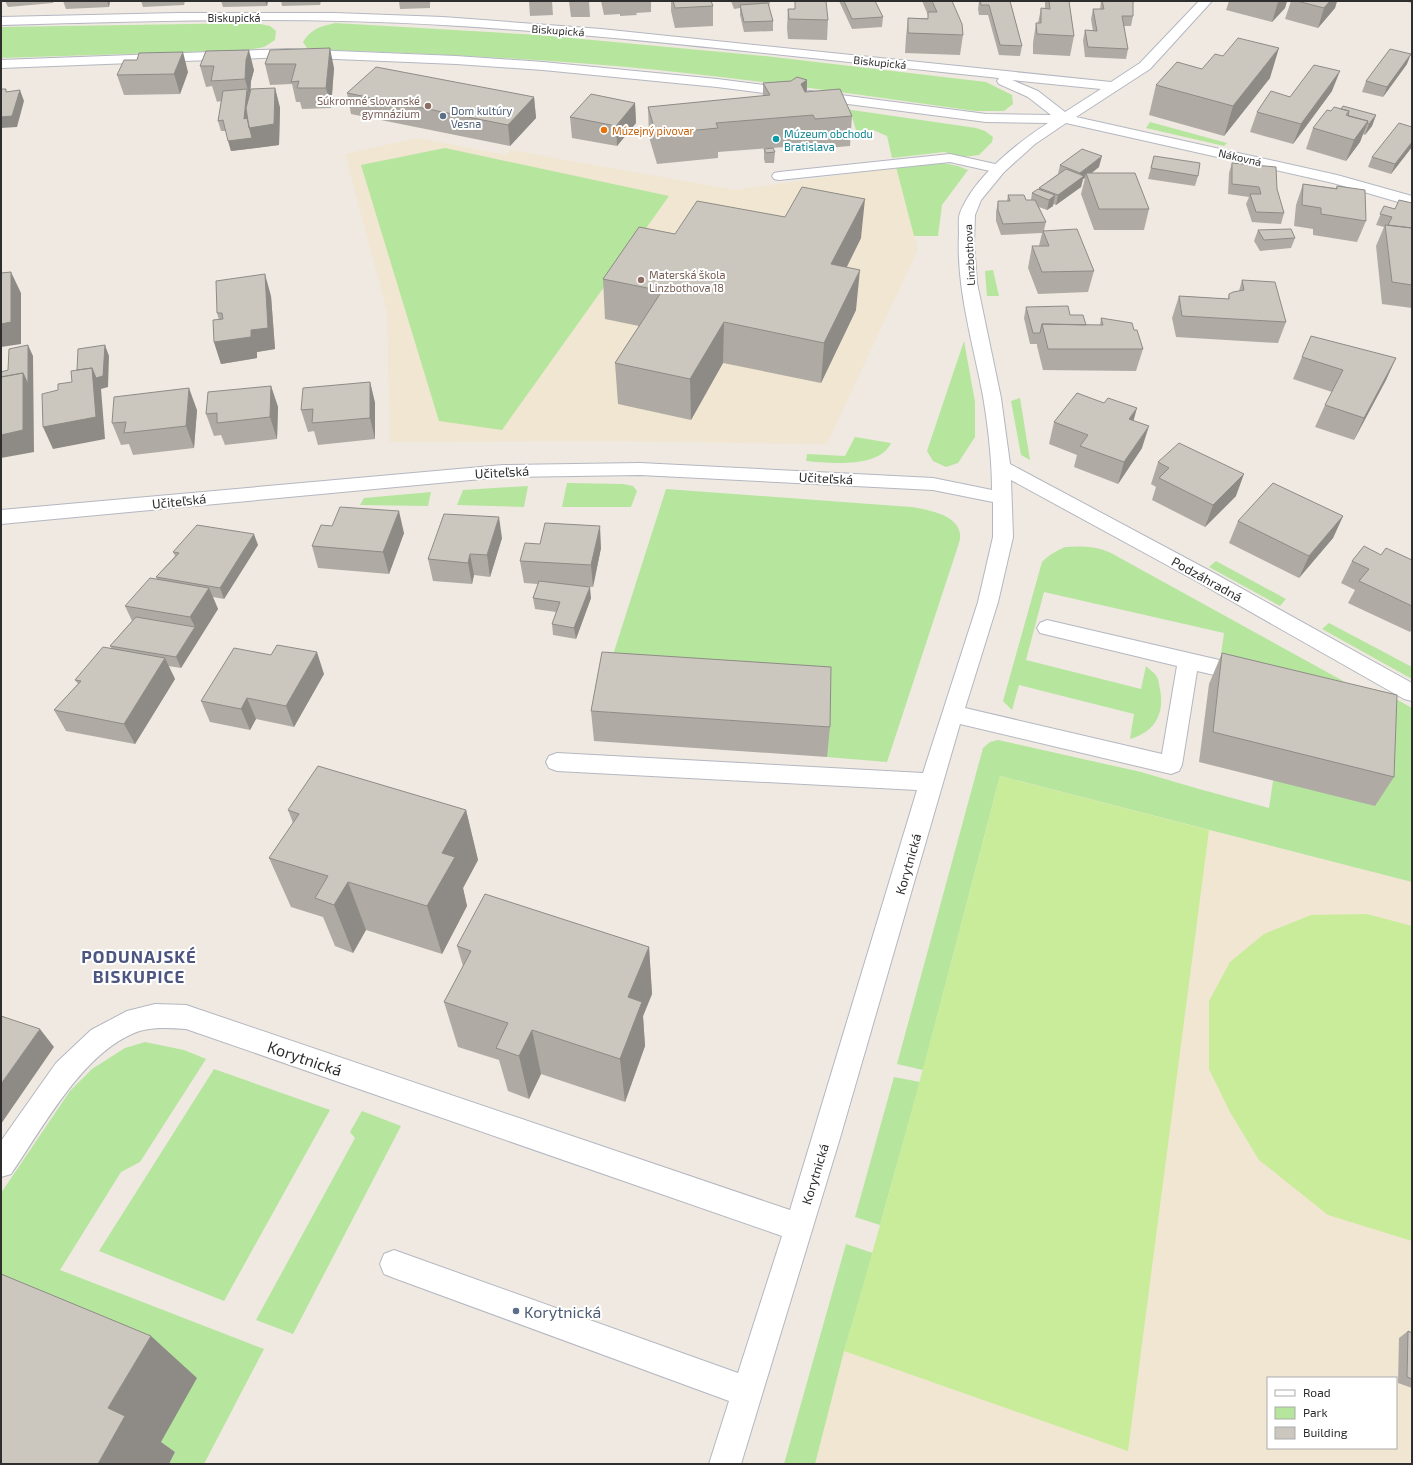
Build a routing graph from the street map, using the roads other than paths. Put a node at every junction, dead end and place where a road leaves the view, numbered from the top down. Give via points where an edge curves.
1 (1206, 1) edge
2 (300, 17) junction
3 (1, 21) edge
4 (288, 53) junction
5 (1, 64) edge
6 (986, 73) junction
7 (1112, 86) junction
8 (1066, 119) junction
9 (998, 169) junction
10 (779, 176) dead end
11 (1412, 201) edge
12 (1001, 467) junction
13 (1003, 498) junction
14 (1, 517) edge
15 (1047, 628) dead end
16 (1188, 661) junction
17 (1374, 672) junction
18 (1265, 679) edge
19 (1363, 690) edge
20 (1412, 692) edge
21 (954, 714) junction
22 (556, 762) dead end
23 (931, 782) junction
24 (1, 1164) edge
25 (798, 1227) junction
26 (394, 1264) dead end
27 (747, 1392) junction
28 (725, 1464) edge

1 - 7 street, Linzbothova via 1183,16 1145,66
2 - 3 street, Biskupická
2 - 4 street
2 - 6 street, Biskupická via 396,18 601,33
4 - 5 street
4 - 8 street via 543,66 725,84 986,118
6 - 7 street, Biskupická
6 - 8 street via 1033,94
7 - 8 street, Linzbothova
8 - 9 street, Linzbothova via 1030,141
8 - 11 street, Nákovná via 1337,179
9 - 10 street via 950,158
9 - 12 street, Linzbothova via 974,199 967,215 966,243 969,283 992,398
12 - 13 street, Linzbothova
12 - 17 street, Podzáhradná
13 - 14 street, Učiteľská via 933,484 640,468 503,471
13 - 21 street, Korytnická via 1003,537 995,576
15 - 16 street
16 - 18 street
16 - 21 street via 1171,764
17 - 19 street
17 - 20 street, Podzáhradná
21 - 23 street, Korytnická
22 - 23 street
23 - 25 street, Korytnická
24 - 25 street, Korytnická via 65,1072 100,1038 127,1023 155,1016 186,1016
25 - 27 street, Korytnická
26 - 27 street
27 - 28 street, Korytnická

